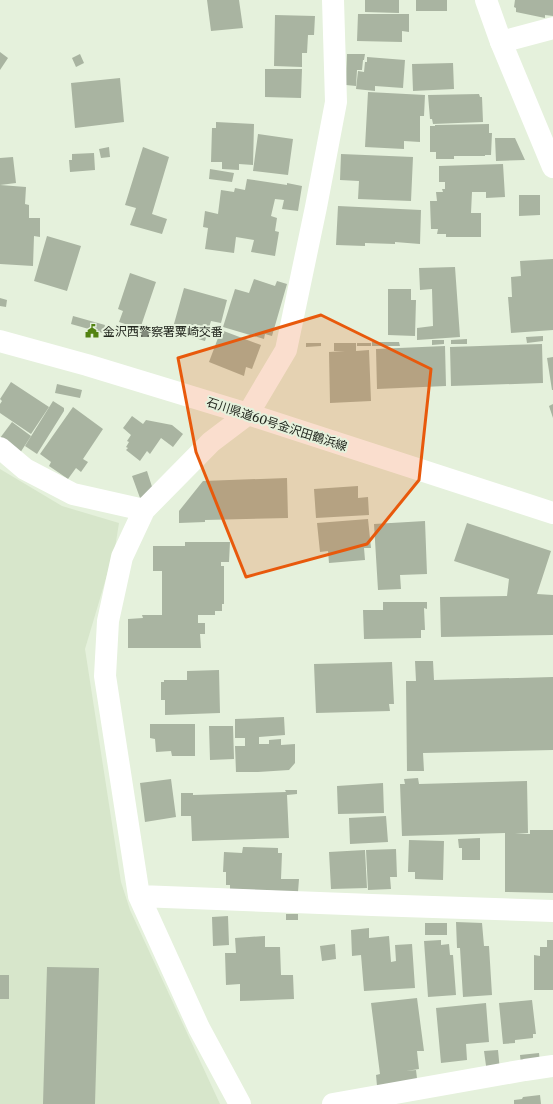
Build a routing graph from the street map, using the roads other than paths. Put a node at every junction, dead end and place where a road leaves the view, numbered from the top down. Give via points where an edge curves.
1 (333, 0) edge
2 (486, 0) edge
3 (553, 28) edge
4 (500, 42) junction
5 (553, 168) edge
6 (0, 341) edge
7 (248, 414) junction
8 (0, 448) edge
9 (144, 510) junction
10 (553, 513) edge
11 (139, 896) junction
12 (553, 911) edge
13 (553, 1066) edge
14 (240, 1104) edge
15 (333, 1104) edge

1 - 7 street via 336,102 316,207 286,350
2 - 4 street
3 - 4 street
4 - 5 street
6 - 7 street, 石川県道60号金沢田鶴浜線
7 - 9 street via 211,442
7 - 10 street, 石川県道60号金沢田鶴浜線
8 - 9 street via 25,469 73,494
9 - 11 street via 122,556 108,621 105,676
11 - 12 street
11 - 14 street via 199,1028
13 - 15 street

